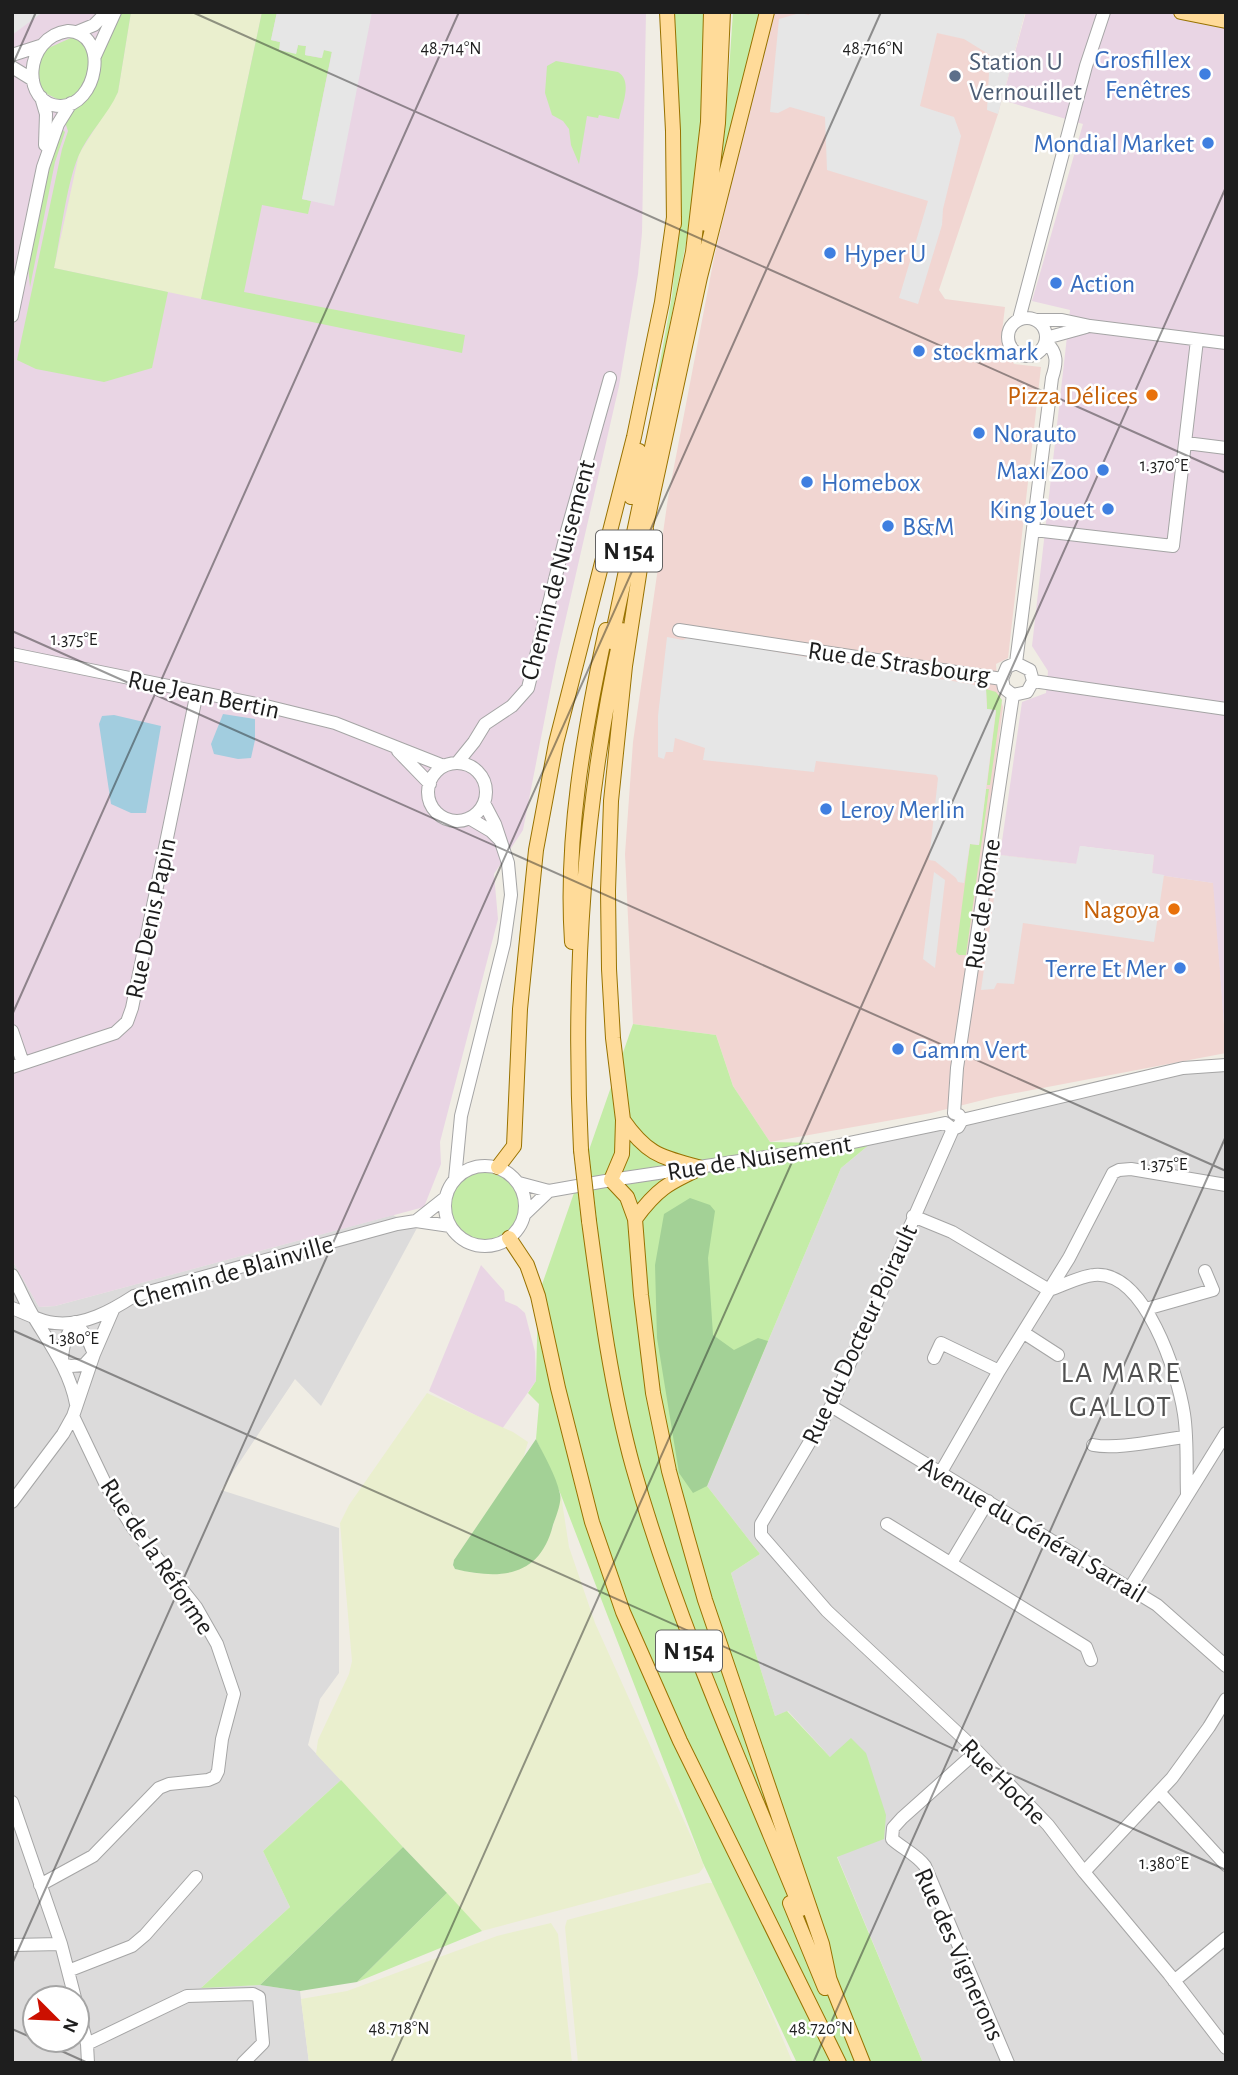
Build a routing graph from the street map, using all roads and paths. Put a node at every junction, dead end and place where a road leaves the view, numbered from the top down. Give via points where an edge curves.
1 (107, 12) edge
2 (115, 12) edge
3 (667, 12) edge
4 (711, 12) edge
5 (723, 12) edge
6 (767, 12) edge
7 (1104, 12) edge
8 (1181, 12) edge
9 (1226, 21) edge
10 (78, 32) junction
11 (40, 46) junction
12 (12, 55) edge
13 (95, 56) junction
14 (12, 67) edge
15 (33, 80) junction
16 (41, 97) junction
17 (71, 103) junction
18 (43, 167) junction
19 (674, 217) junction
20 (700, 277) junction
21 (12, 316) edge
22 (1029, 319) junction
23 (1090, 326) junction
24 (1046, 340) junction
25 (1197, 340) junction
26 (1226, 343) edge
27 (1037, 353) junction
28 (610, 378) dead end
29 (1052, 378) junction
30 (1186, 443) junction
31 (1226, 448) edge
32 (646, 529) junction
33 (1034, 530) junction
34 (679, 630) dead end
35 (12, 654) edge
36 (1016, 663) junction
37 (1002, 679) junction
38 (1033, 681) junction
39 (197, 692) junction
40 (1013, 695) junction
41 (1226, 709) edge
42 (474, 742) junction
43 (393, 746) junction
44 (451, 764) junction
45 (474, 768) junction
46 (430, 784) junction
47 (484, 803) junction
48 (469, 818) junction
49 (501, 842) junction
50 (572, 942) junction
51 (12, 1031) edge
52 (18, 1065) edge
53 (1226, 1065) edge
54 (623, 1120) junction
55 (953, 1121) junction
56 (458, 1143) junction
57 (578, 1151) junction
58 (479, 1166) junction
59 (498, 1167) junction
60 (701, 1167) junction
61 (455, 1179) junction
62 (611, 1180) junction
63 (519, 1183) junction
64 (1226, 1185) edge
65 (549, 1191) junction
66 (445, 1198) junction
67 (525, 1214) junction
68 (913, 1216) junction
69 (635, 1219) junction
70 (416, 1221) junction
71 (586, 1221) junction
72 (450, 1226) junction
73 (509, 1238) junction
74 (1205, 1271) dead end
75 (12, 1275) edge
76 (1048, 1290) junction
77 (12, 1308) edge
78 (1146, 1309) junction
79 (113, 1310) junction
80 (33, 1317) junction
81 (75, 1322) junction
82 (1024, 1333) junction
83 (94, 1354) junction
84 (1058, 1355) dead end
85 (934, 1358) dead end
86 (62, 1364) junction
87 (999, 1371) junction
88 (831, 1406) junction
89 (75, 1410) junction
90 (1226, 1433) edge
91 (1185, 1437) junction
92 (1093, 1445) dead end
93 (941, 1472) junction
94 (1187, 1494) junction
95 (988, 1501) junction
96 (12, 1502) edge
97 (887, 1524) dead end
98 (761, 1535) joint
99 (951, 1563) junction
100 (1130, 1588) junction
101 (1091, 1660) dead end
102 (1226, 1666) edge
103 (1226, 1699) edge
104 (977, 1751) junction
105 (1160, 1793) junction
106 (12, 1802) edge
107 (1226, 1865) edge
108 (1084, 1872) junction
109 (196, 1877) dead end
110 (40, 1885) junction
111 (1226, 1938) edge
112 (61, 1944) junction
113 (12, 1945) edge
114 (68, 1971) junction
115 (1174, 1981) junction
116 (830, 1982) junction
117 (71, 1984) edge
118 (91, 2041) edge
119 (1226, 2048) edge
120 (243, 2063) edge
121 (839, 2063) edge
122 (856, 2063) edge
123 (863, 2063) edge
124 (1008, 2063) edge

1 - 10 street
2 - 13 street
3 - 19 main road
4 - 50 main road, N 154 via 708,122 693,253 597,707
5 - 20 main road, N 154 via 718,123
6 - 20 main road
7 - 22 street via 1025,303
8 - 9 main road
10 - 11 street via 59,33
10 - 13 street via 91,43
11 - 12 street
11 - 15 street
13 - 17 street via 87,90
14 - 15 street
15 - 16 street
16 - 17 street via 56,105
16 - 18 street via 46,114
17 - 18 street
18 - 21 street
19 - 50 main road via 669,298 581,763 569,900
19 - 59 main road via 634,437 556,743 536,850 520,1009 514,1146
20 - 32 main road, N 154
22 - 23 street
22 - 24 street via 1045,330
22 - 27 street via 1010,328 1010,346 1025,356
23 - 24 street
23 - 25 street
24 - 27 street
24 - 29 street via 1056,357
25 - 26 street
25 - 30 street
27 - 29 street
28 - 42 street, Chemin de Nuisement via 528,688 512,706 485,724
29 - 33 street
30 - 31 street
30 - 33 street via 1173,546
32 - 54 main road via 611,801 609,969
32 - 57 main road, N 154 via 615,662 592,802 578,960
33 - 36 street
34 - 37 street, Rue de Strasbourg
35 - 39 street, Rue Jean Bertin
36 - 37 street, Rue de Strasbourg via 1005,669
36 - 38 street, Rue de Strasbourg via 1030,670
37 - 40 street
38 - 40 street via 1027,692
38 - 41 street
39 - 43 street, Rue Jean Bertin via 335,723
39 - 52 street, Rue Denis Papin via 127,1022 115,1033
40 - 55 street, Rue de Rome
42 - 44 street, Chemin de Nuisement
42 - 45 street
43 - 44 street, Rue Jean Bertin
43 - 46 street, Rue Jean Bertin
44 - 45 street
44 - 46 street
45 - 47 street via 486,788
46 - 48 street via 430,800 439,813 453,820
47 - 48 street
47 - 49 street
48 - 49 street
49 - 56 street via 511,895 506,932
50 - 57 main road, N 154 via 570,1078
51 - 52 street
53 - 55 street, Rue de Nuisement via 1183,1068
54 - 60 main road via 641,1144 657,1155
54 - 62 main road via 622,1154
55 - 60 street, Rue de Nuisement via 820,1149
55 - 68 street, Rue du Docteur Poirault
56 - 58 street
56 - 61 street
57 - 71 main road, N 154, bridge
58 - 59 street
58 - 61 street
59 - 63 street
60 - 62 street, Rue de Nuisement
60 - 69 main road via 669,1182
61 - 66 street
62 - 65 street, Rue de Nuisement
62 - 69 main road via 627,1197
63 - 65 street, Rue de Nuisement
63 - 67 street
64 - 76 street via 1119,1170 1109,1178
65 - 67 street
66 - 70 street, Chemin de Blainville
66 - 72 street
67 - 73 street
68 - 76 street via 953,1232
68 - 88 street, Rue du Docteur Poirault
69 - 116 main road via 653,1393 669,1471 705,1600 822,1944
70 - 72 street, Chemin de Blainville
70 - 79 street, Chemin de Blainville via 134,1296
71 - 116 main road, N 154 via 617,1397 654,1533 688,1633
71 - 122 main road, N 154 via 608,1385 650,1542 679,1628
72 - 73 street via 459,1237 484,1246
73 - 121 main road via 527,1265 538,1296 592,1522 623,1612 680,1741
74 - 78 street via 1213,1290
75 - 80 street
76 - 78 street via 1095,1275 1121,1281
76 - 82 street
77 - 80 street, Chemin de Blainville
78 - 91 street via 1169,1359 1184,1413
79 - 81 street, Chemin de Blainville
79 - 83 street
80 - 81 street, Chemin de Blainville
80 - 86 street
81 - 83 street
81 - 86 street via 62,1346
82 - 84 street
82 - 87 street
83 - 86 street via 84,1365
83 - 89 street
85 - 87 street via 942,1343
86 - 89 street via 73,1387
87 - 93 street
88 - 93 street, Avenue du Général Sarrail
88 - 98 street, Rue du Docteur Poirault via 761,1524
89 - 96 street via 63,1434
89 - 110 street, Rue de la Réforme via 106,1485 133,1528 196,1607 217,1644 234,1693 215,1777 159,1788 93,1856
90 - 94 street
91 - 92 street via 1109,1448
91 - 94 street
93 - 95 street, Avenue du Général Sarrail
94 - 100 street
95 - 99 street
95 - 100 street, Avenue du Général Sarrail
97 - 99 street
98 - 104 street, Rue Hoche via 827,1611
99 - 101 street via 1086,1647
100 - 102 street, Avenue du Général Sarrail via 1157,1605
103 - 105 street
104 - 108 street, Rue Hoche via 1048,1825
104 - 124 street, Rue des Vignerons via 902,1818 893,1828 892,1839 925,1866
105 - 107 street
105 - 108 street
106 - 110 street
108 - 115 street, Rue Hoche
109 - 114 street via 132,1945
110 - 112 street
111 - 115 street
112 - 113 street
112 - 114 street
114 - 117 street
115 - 119 street, Rue Hoche
116 - 123 main road, N 154
118 - 120 street via 187,1996 253,1994 259,1997 263,2043

